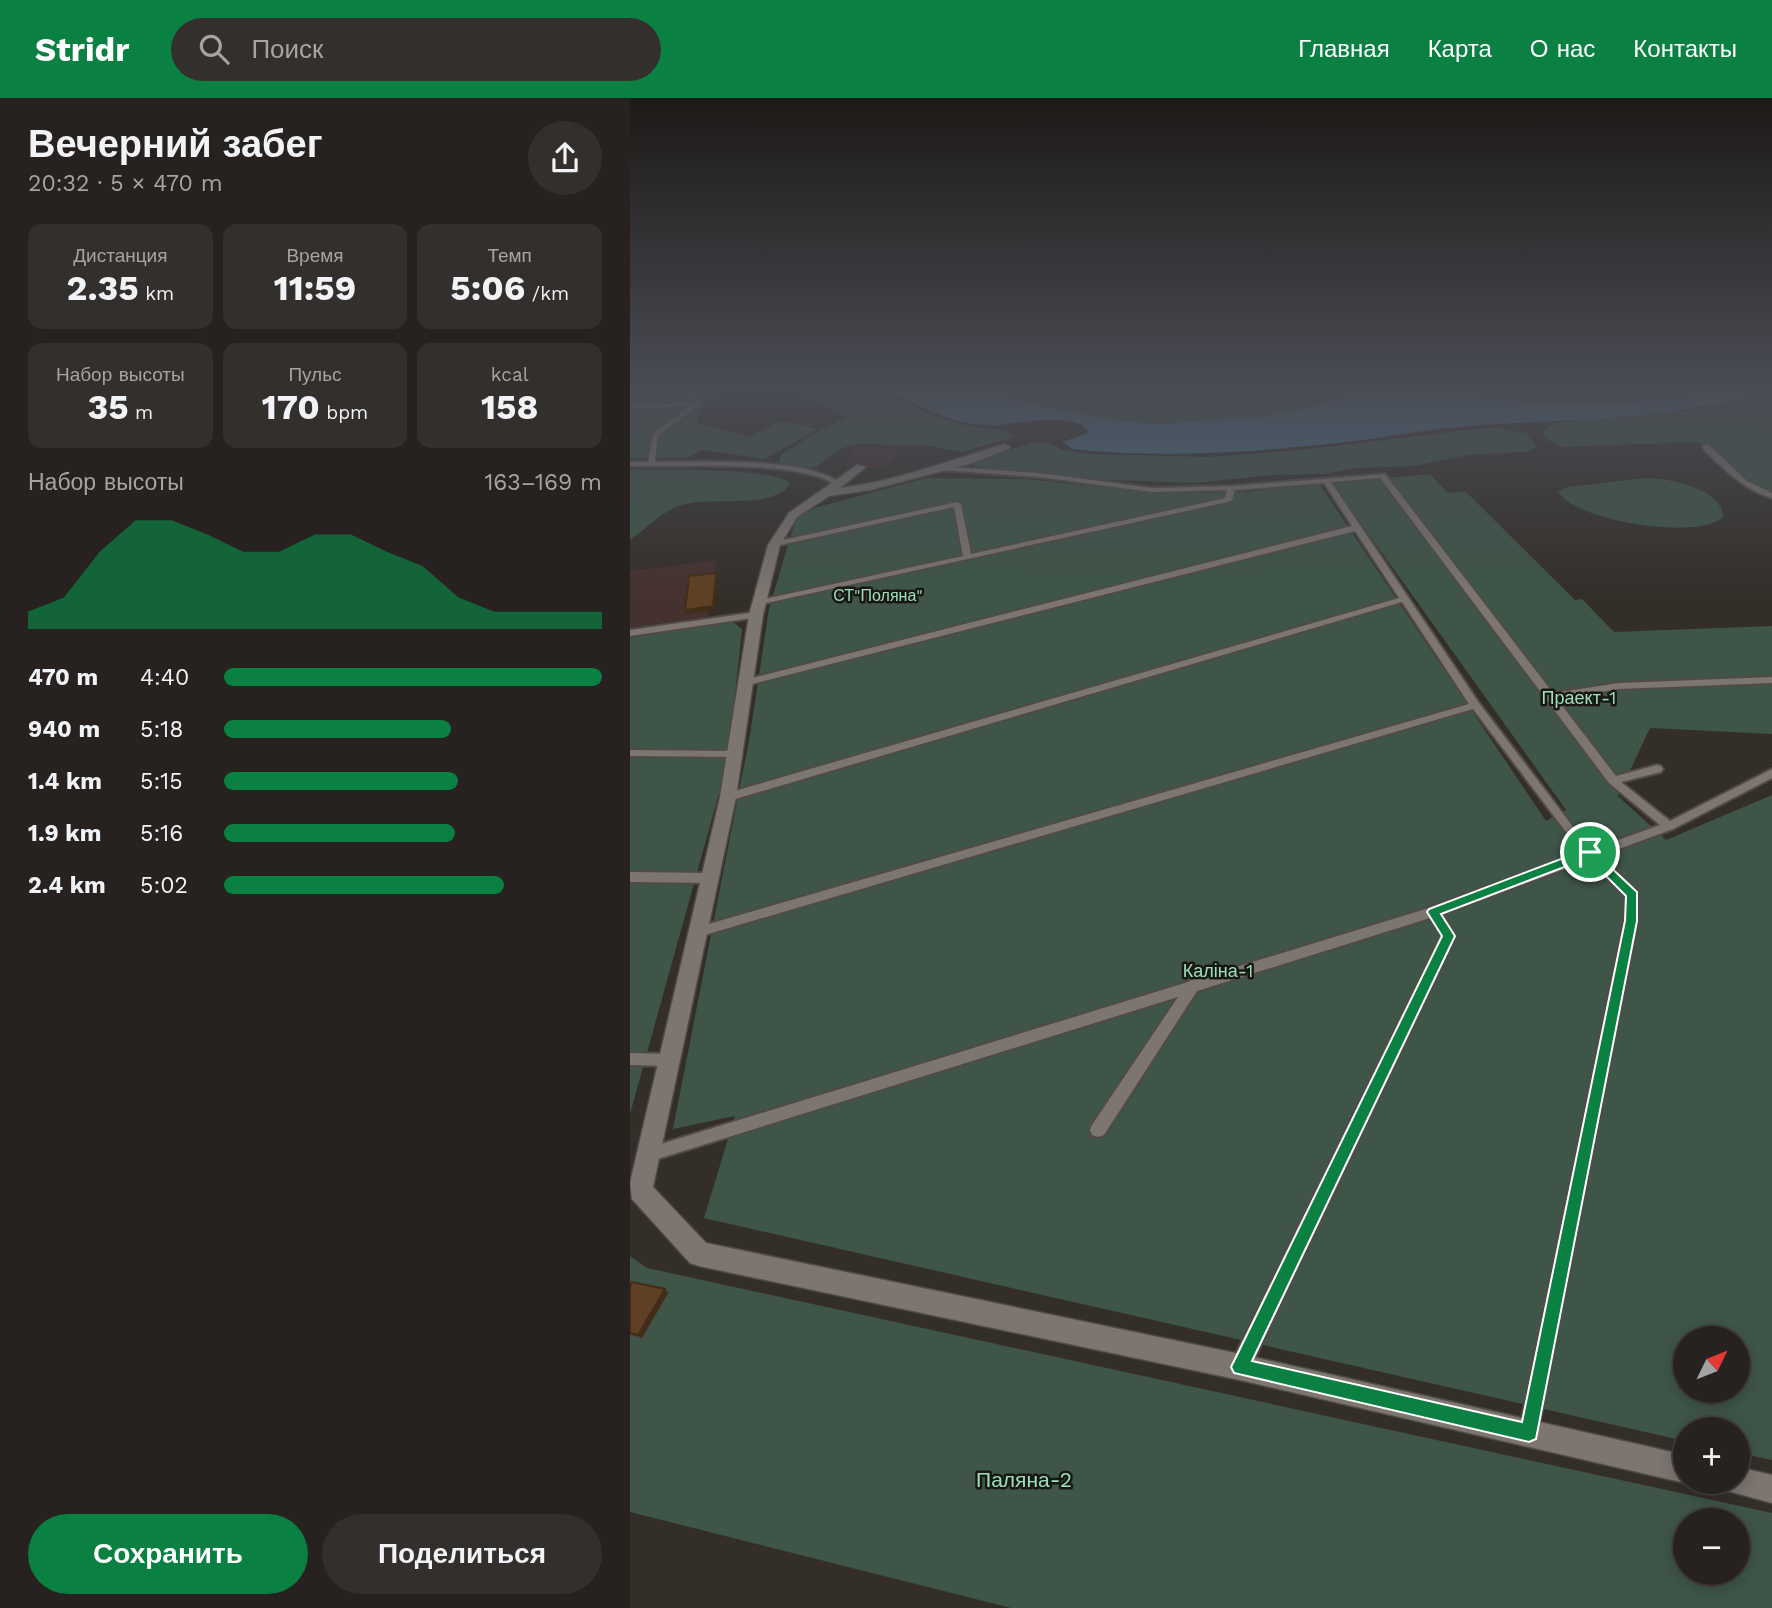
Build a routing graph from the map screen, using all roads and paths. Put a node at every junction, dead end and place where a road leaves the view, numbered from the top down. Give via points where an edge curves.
1 (652, 455) edge
2 (978, 455) edge
3 (1714, 455) edge
4 (630, 464) edge
5 (651, 464) junction
6 (861, 467) dead end
7 (939, 468) junction
8 (1326, 481) junction
9 (1232, 488) junction
10 (832, 489) junction
11 (1772, 496) edge
12 (1355, 528) junction
13 (774, 545) junction
14 (967, 555) junction
15 (1404, 599) junction
16 (758, 609) junction
17 (630, 633) edge
18 (1772, 680) edge
19 (744, 684) junction
20 (1549, 697) junction
21 (1475, 705) junction
22 (630, 753) edge
23 (737, 754) junction
24 (1657, 769) dead end
25 (1766, 775) edge
26 (1613, 780) junction
27 (1772, 787) edge
28 (728, 797) junction
29 (1669, 826) junction
30 (1590, 852) junction
31 (630, 877) edge
32 (710, 878) junction
33 (1433, 912) junction
34 (698, 932) junction
35 (1194, 984) junction
36 (630, 1059) edge
37 (668, 1060) junction
38 (1098, 1130) dead end
39 (639, 1156) edge
40 (1240, 1367) junction
41 (1529, 1433) junction
42 (1673, 1466) edge
43 (1750, 1484) edge
44 (1772, 1489) edge

1 - 5 lane
2 - 7 street
3 - 11 lane via 1736,477
4 - 5 lane
5 - 10 lane via 770,467 829,476
6 - 10 street
7 - 9 lane via 1152,490
7 - 10 street via 866,488
8 - 9 lane
8 - 12 lane
8 - 20 lane via 1382,476
9 - 14 lane via 1228,500
10 - 13 street via 793,514
12 - 15 lane
12 - 19 lane
13 - 14 lane via 957,504
13 - 16 street
14 - 16 lane
15 - 21 lane
15 - 28 lane
16 - 17 lane
16 - 19 street
18 - 20 lane via 1619,686
19 - 23 street
20 - 26 lane
21 - 30 lane
21 - 34 lane
22 - 23 lane
23 - 28 street
24 - 26 lane
25 - 27 lane
25 - 29 lane
26 - 29 lane
28 - 32 street
29 - 30 lane
30 - 33 lane
30 - 41 lane via 1632,895 1631,921
31 - 32 lane
32 - 34 street
33 - 35 lane
33 - 40 lane via 1449,936
34 - 37 street
35 - 38 lane
35 - 39 lane
36 - 37 lane
37 - 39 street
39 - 40 street via 640,1191 699,1254
40 - 41 street
41 - 42 street
43 - 44 street

